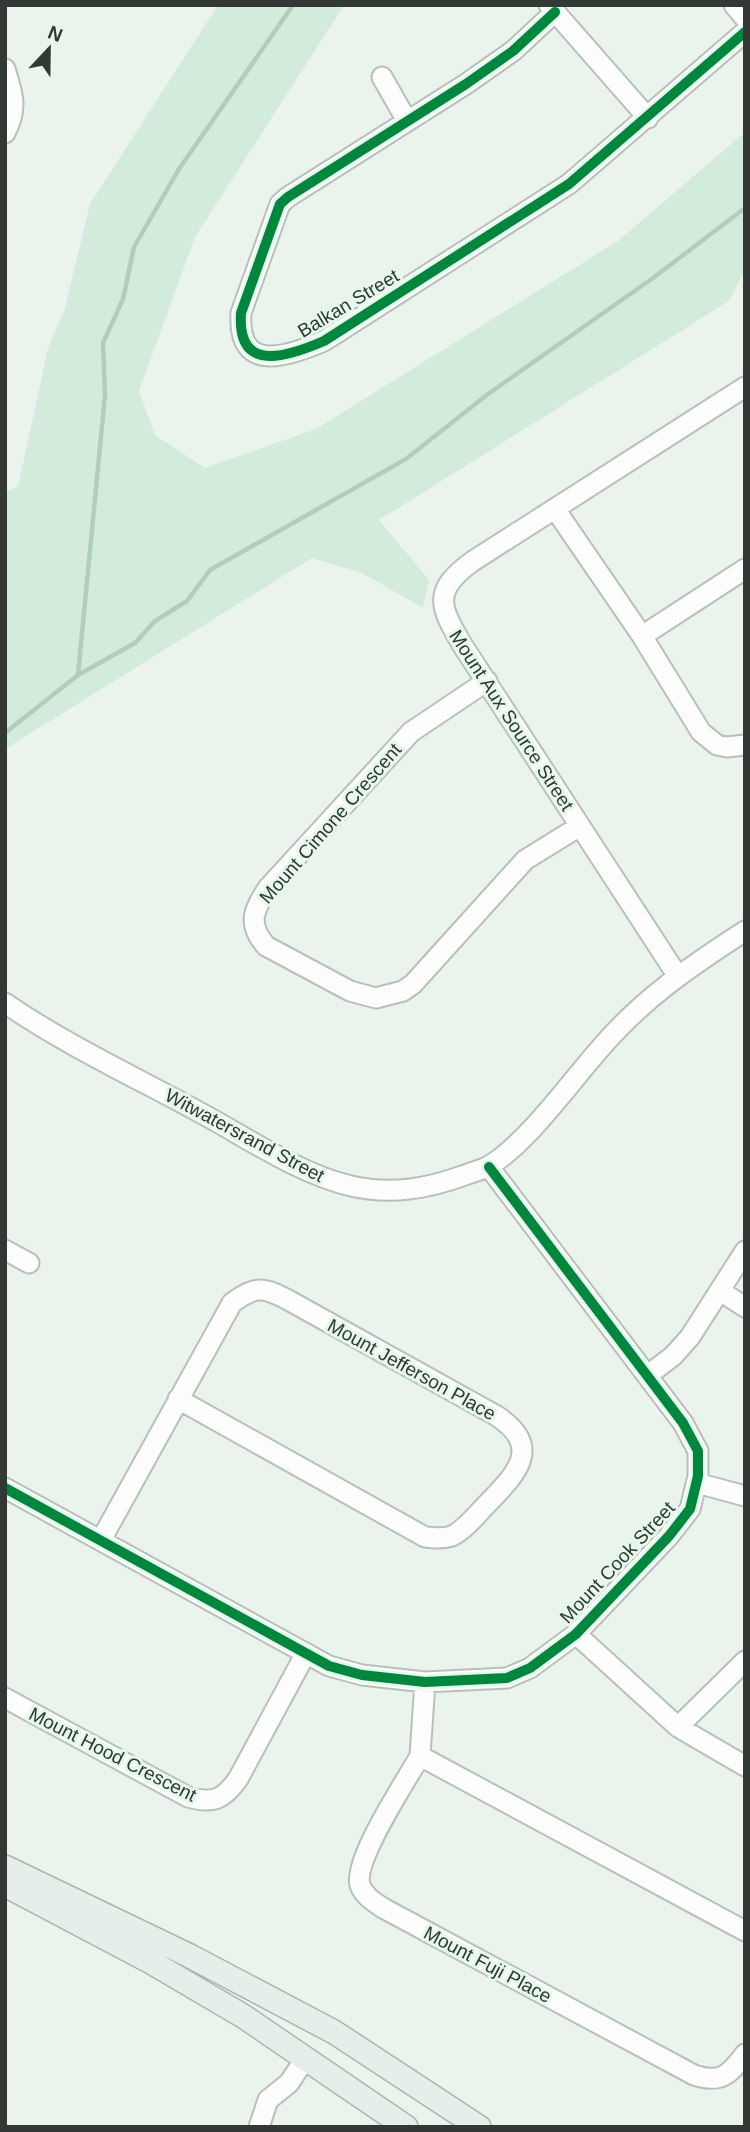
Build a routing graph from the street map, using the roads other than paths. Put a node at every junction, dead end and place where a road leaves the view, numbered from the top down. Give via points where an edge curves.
1 (734, 5) edge
2 (552, 8) edge
3 (745, 18) edge
4 (745, 32) edge
5 (5, 69) edge
6 (382, 77) dead end
7 (648, 118) junction
8 (407, 121) junction
9 (5, 133) edge
10 (745, 387) edge
11 (555, 509) junction
12 (745, 569) edge
13 (642, 636) junction
14 (487, 681) junction
15 (745, 745) edge
16 (580, 826) junction
17 (745, 931) edge
18 (677, 975) junction
19 (5, 1003) edge
20 (489, 1167) junction
21 (5, 1250) edge
22 (745, 1251) edge
23 (29, 1263) dead end
24 (720, 1291) junction
25 (745, 1307) edge
26 (648, 1375) junction
27 (178, 1399) junction
28 (697, 1483) junction
29 (5, 1488) edge
30 (745, 1496) edge
31 (101, 1540) junction
32 (576, 1634) junction
33 (306, 1653) junction
34 (745, 1661) edge
35 (425, 1682) junction
36 (5, 1698) edge
37 (678, 1727) junction
38 (420, 1756) junction
39 (745, 1766) edge
40 (5, 1867) edge
41 (5, 1885) edge
42 (745, 1931) edge
43 (745, 2054) edge
44 (305, 2059) junction
45 (259, 2127) edge
46 (406, 2127) edge
47 (479, 2127) edge

1 - 3 street
2 - 7 street
2 - 8 street, Balkan Street via 513,51
4 - 7 street, Balkan Street
5 - 9 street via 14,99
6 - 8 street
7 - 8 street, Balkan Street via 569,184 324,341 274,358 253,351 241,336 241,313 280,204
10 - 11 street, Mount Aux Source Street
11 - 13 street
11 - 14 street, Mount Aux Source Street via 472,561 447,584 443,604 451,625
12 - 13 street
13 - 15 street via 701,732 717,745
14 - 16 street, Mount Aux Source Street
14 - 16 street, Mount Cimone Crescent via 411,732 268,888 254,918 259,938 350,991 387,996 413,984 525,860
16 - 18 street, Mount Aux Source Street
17 - 18 street, Witwatersrand Street
18 - 20 street, Witwatersrand Street via 645,1001
19 - 20 street, Witwatersrand Street via 329,1180 385,1191 411,1190
20 - 26 street, Mount Cook Street
21 - 23 street
22 - 24 street
24 - 25 street
24 - 26 street via 690,1337
26 - 28 street, Mount Cook Street via 698,1451
27 - 27 street, Mount Jefferson Place via 232,1303 252,1291 268,1289 510,1425 522,1444 521,1461 514,1475 465,1526 448,1537 425,1537
27 - 31 street, Mount Jefferson Place
28 - 30 street
28 - 32 street, Mount Cook Street via 690,1509 670,1535
29 - 31 street, Mount Cook Street
31 - 33 street, Mount Cook Street
32 - 35 street, Mount Cook Street via 530,1668 507,1678
32 - 37 street
33 - 35 street, Mount Cook Street via 329,1666 362,1675
33 - 36 street, Mount Hood Crescent via 238,1779 227,1795 213,1800 188,1797
34 - 37 street
35 - 38 street, Mount Fuji Place
37 - 39 street
38 - 42 street
38 - 43 street, Mount Fuji Place via 361,1866 361,1887 367,1897 694,2075 720,2078
40 - 47 main road via 334,2032
41 - 44 main road via 151,1962
44 - 45 street via 289,2083 268,2100
44 - 46 main road

